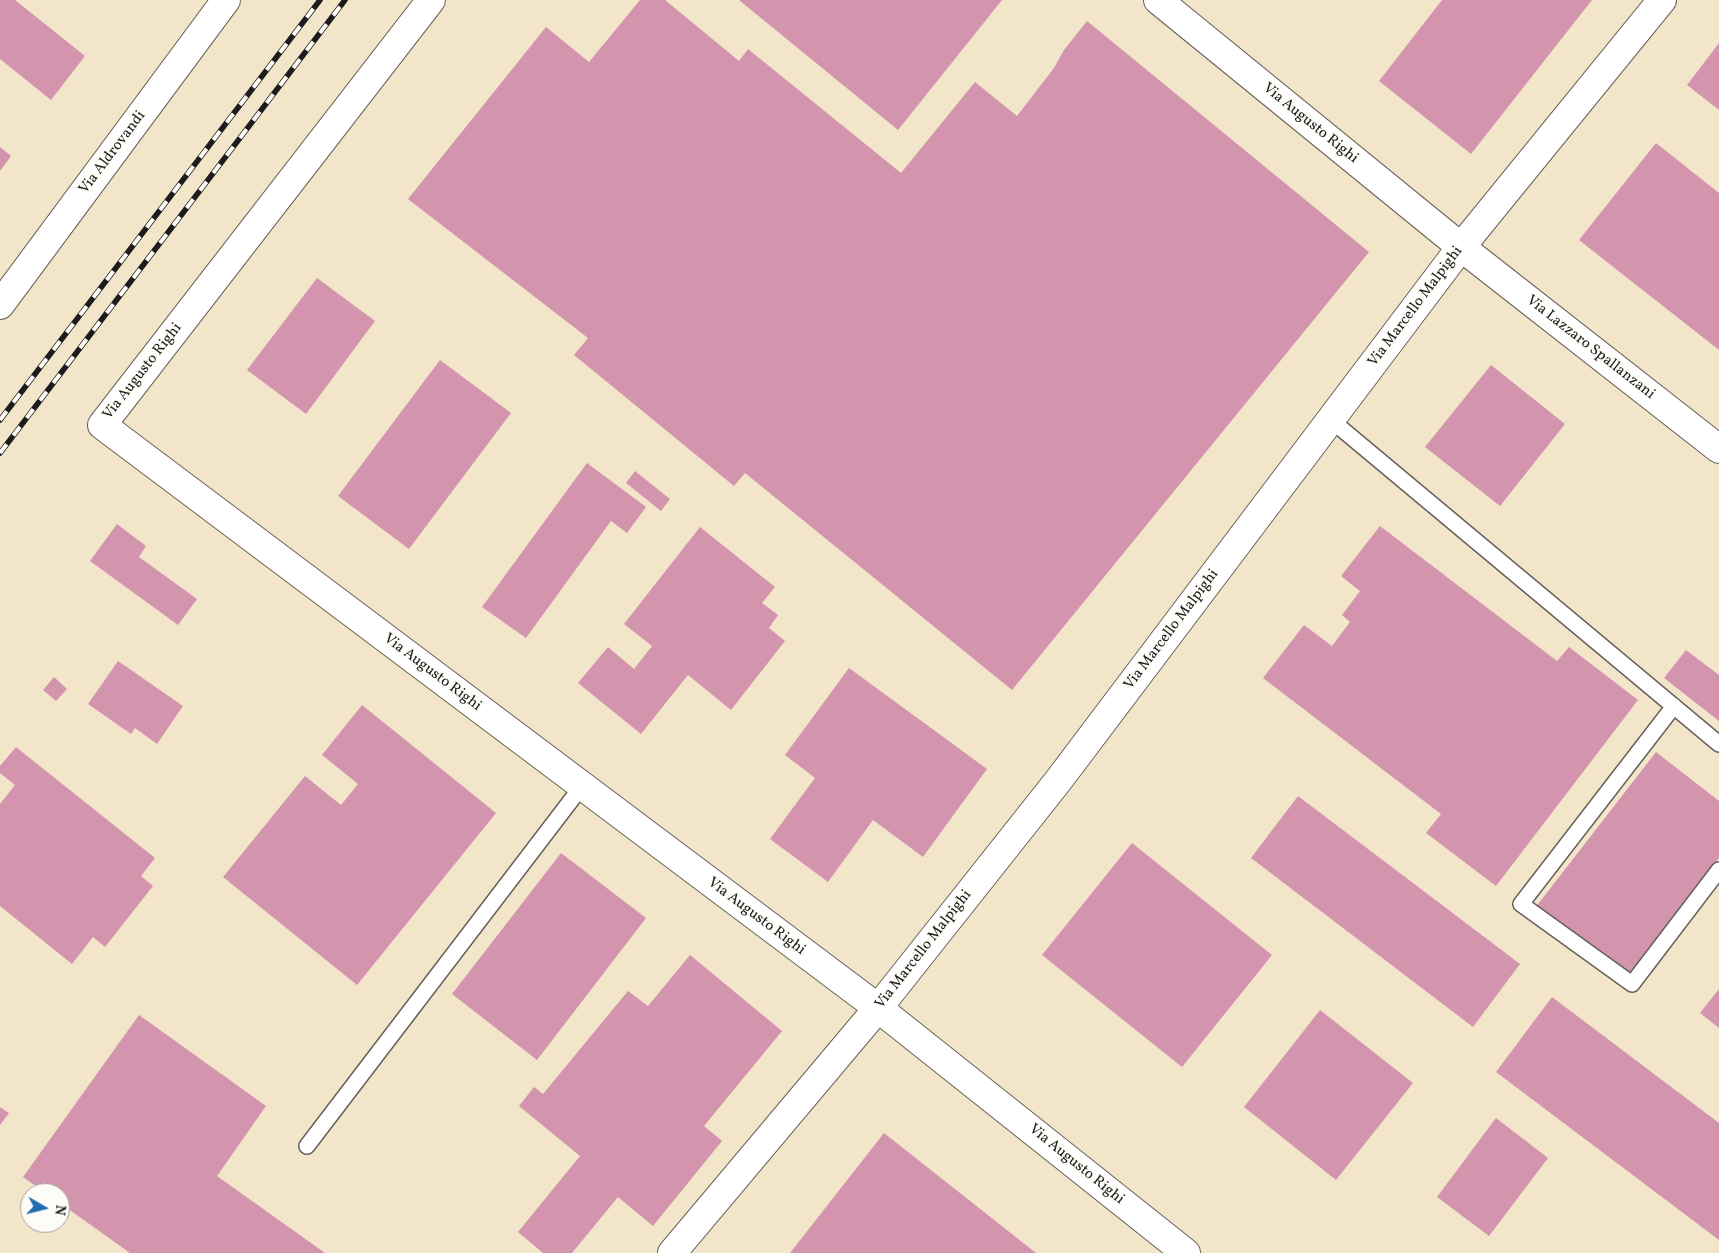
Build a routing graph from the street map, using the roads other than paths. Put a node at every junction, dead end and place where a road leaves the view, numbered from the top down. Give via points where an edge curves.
1 (226, 0) edge
2 (431, 0) edge
3 (1158, 0) edge
4 (1662, 0) edge
5 (1461, 247) junction
6 (0, 305) edge
7 (1331, 420) junction
8 (1719, 449) edge
9 (1674, 706) junction
10 (1719, 744) edge
11 (582, 786) junction
12 (1719, 870) edge
13 (878, 1008) junction
14 (307, 1146) dead end
15 (672, 1253) edge
16 (1186, 1253) edge

1 - 6 street, Via Aldrovandi
2 - 11 street, Via Augusto Righi via 102,425
3 - 5 street, Via Augusto Righi
4 - 5 street, Via Marcello Malpighi
5 - 7 street, Via Marcello Malpighi
5 - 8 street, Via Lazzaro Spallanzani
7 - 9 lane
7 - 13 street, Via Marcello Malpighi via 1058,781
9 - 10 lane
9 - 12 lane via 1522,904 1632,984
11 - 13 street, Via Augusto Righi
11 - 14 lane
13 - 15 street, Via Marcello Malpighi
13 - 16 street, Via Augusto Righi

